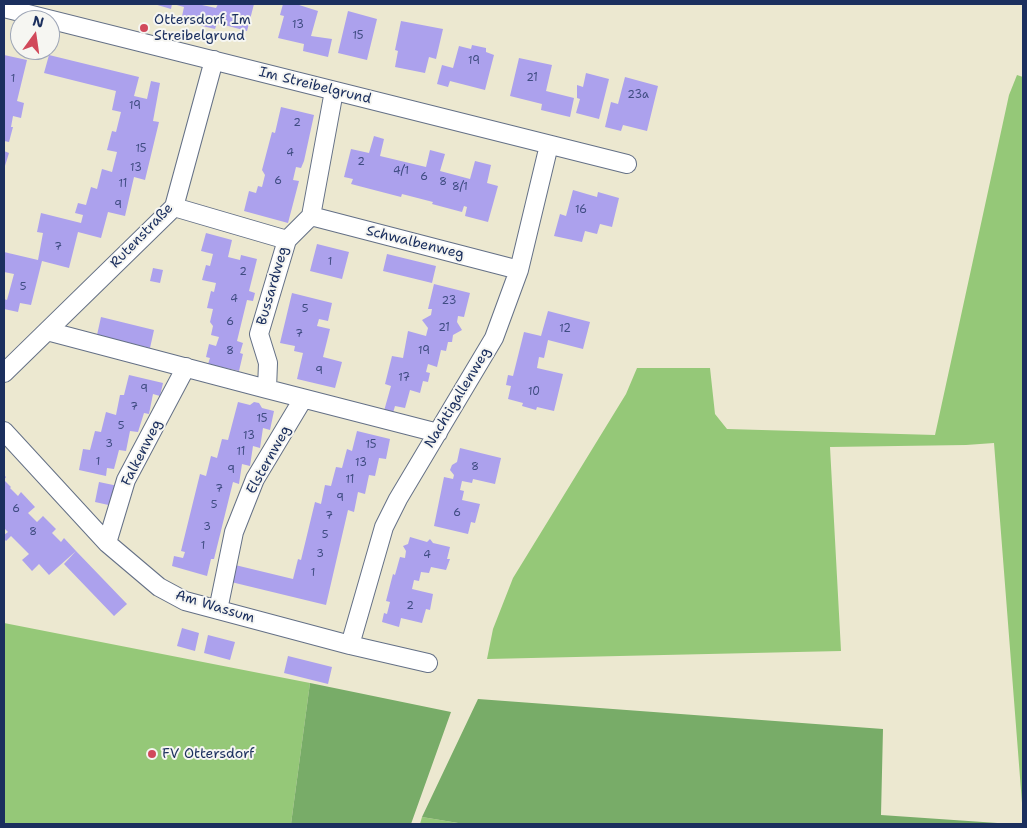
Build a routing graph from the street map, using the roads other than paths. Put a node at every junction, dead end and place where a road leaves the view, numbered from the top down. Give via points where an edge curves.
1 (4, 8) edge
2 (214, 60) junction
3 (334, 91) junction
4 (548, 145) junction
5 (627, 164) dead end
6 (174, 207) junction
7 (311, 216) junction
8 (287, 240) junction
9 (519, 270) junction
10 (46, 331) junction
11 (186, 367) junction
12 (4, 373) edge
13 (267, 389) junction
14 (303, 399) junction
15 (4, 431) edge
16 (438, 432) junction
17 (107, 543) junction
18 (218, 610) junction
19 (350, 645) junction
20 (428, 663) dead end

1 - 2 street, Im Streibelgrund
2 - 3 street, Im Streibelgrund
2 - 6 street, Rutenstraße
3 - 4 street, Im Streibelgrund
3 - 7 street
4 - 5 street, Im Streibelgrund
4 - 9 street, Nachtigallenweg
6 - 8 street, Bussardweg
6 - 10 street, Rutenstraße
7 - 8 street
7 - 9 street, Schwalbenweg
8 - 13 street, Bussardweg via 259,334 268,363
9 - 16 street, Nachtigallenweg via 494,338
10 - 11 street
10 - 12 street, Rutenstraße
11 - 13 street
11 - 17 street, Falkenweg via 126,480
13 - 14 street
14 - 16 street
14 - 18 street, Elsternweg via 255,479 234,532
15 - 17 street, Am Wassum
16 - 19 street, Nachtigallenweg via 398,498 384,528
17 - 18 street, Am Wassum via 158,587
18 - 19 street, Am Wassum
19 - 20 street, Am Wassum

